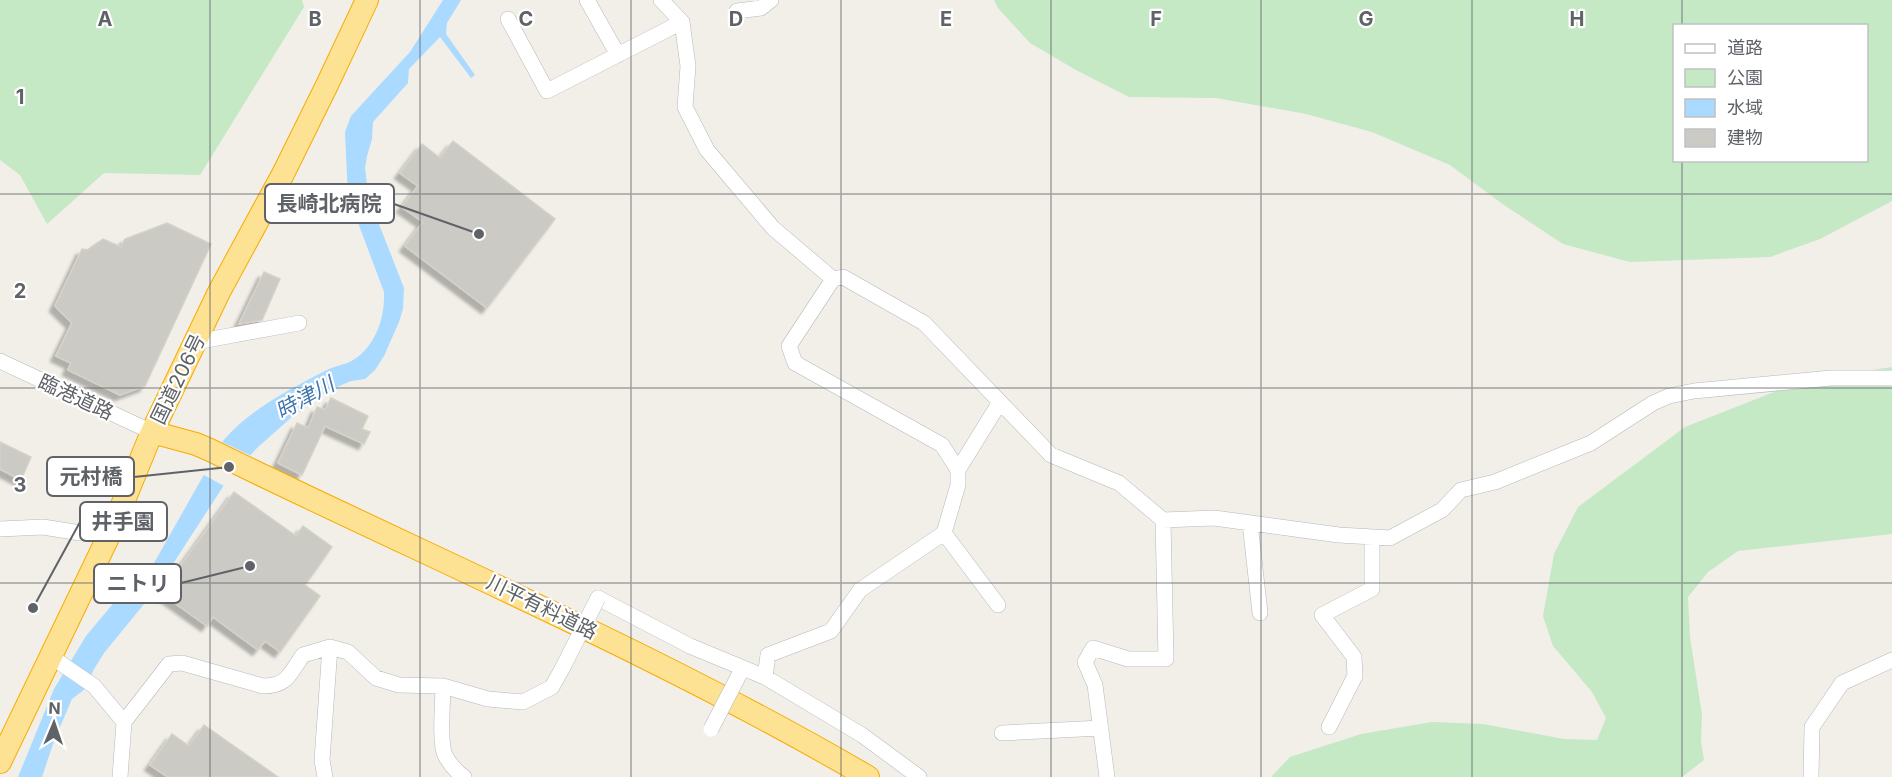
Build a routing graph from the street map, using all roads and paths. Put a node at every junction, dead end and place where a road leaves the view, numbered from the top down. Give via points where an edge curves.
1 (367, 0) edge
2 (587, 0) edge
3 (661, 0) edge
4 (771, 0) edge
5 (737, 11) dead end
6 (507, 19) dead end
7 (682, 22) junction
8 (618, 55) junction
9 (833, 279) junction
10 (299, 323) dead end
11 (195, 342) junction
12 (0, 361) edge
13 (1892, 378) edge
14 (1000, 402) junction
15 (152, 432) junction
16 (958, 470) junction
17 (248, 475) junction
18 (1163, 519) junction
19 (1250, 523) junction
20 (113, 527) junction
21 (0, 529) edge
22 (944, 533) junction
23 (1372, 537) junction
24 (998, 605) dead end
25 (1260, 613) dead end
26 (330, 647) junction
27 (1892, 660) edge
28 (56, 661) junction
29 (740, 675) dead end
30 (765, 677) junction
31 (443, 686) junction
32 (124, 722) junction
33 (1101, 728) junction
34 (1329, 728) dead end
35 (711, 729) dead end
36 (1002, 733) dead end
37 (0, 762) edge
38 (120, 777) edge
39 (325, 777) edge
40 (464, 777) edge
41 (841, 777) edge
42 (868, 777) edge
43 (919, 777) edge
44 (1107, 777) edge
45 (1811, 777) edge

1 - 11 highway, 国道206号
2 - 8 street
3 - 7 street
4 - 5 street via 761,8
6 - 8 street via 547,91
7 - 8 street
7 - 9 street via 688,66 685,107 707,150 773,228
9 - 14 street via 843,277 924,323
9 - 16 street via 789,346 795,363 942,445
10 - 11 street
11 - 15 highway, 国道206号
12 - 15 street, 臨港道路
13 - 23 street via 1831,378 1669,396 1591,443 1495,482 1461,490 1442,510 1390,538
14 - 16 street
14 - 18 street via 1051,455 1119,483
15 - 17 highway, 川平有料道路
15 - 20 highway, 国道206号
16 - 22 street via 958,485
17 - 41 highway, 川平有料道路 via 556,623
17 - 42 highway, 川平有料道路 via 550,610 756,714
18 - 19 street via 1214,518
18 - 33 street via 1166,659 1128,658 1093,648 1085,662 1095,685
19 - 23 street
19 - 25 street
20 - 21 street via 80,533 43,527
20 - 28 highway, 国道206号
22 - 24 street
22 - 30 street via 860,590 831,631 768,655
23 - 34 street via 1372,590 1322,615 1354,657 1355,676
26 - 31 street via 348,652 376,678 399,685
26 - 32 street via 303,655 286,680 276,686 263,686 182,663 169,664
26 - 39 street via 322,760
27 - 45 street via 1842,683 1812,727
28 - 32 street via 94,686
28 - 37 highway, 国道206号
29 - 35 street, bridge
30 - 31 street, bridge via 690,646 598,598 552,687 523,702 488,699
30 - 43 street via 862,735
31 - 40 street via 445,754
32 - 38 street
33 - 36 street
33 - 44 street

